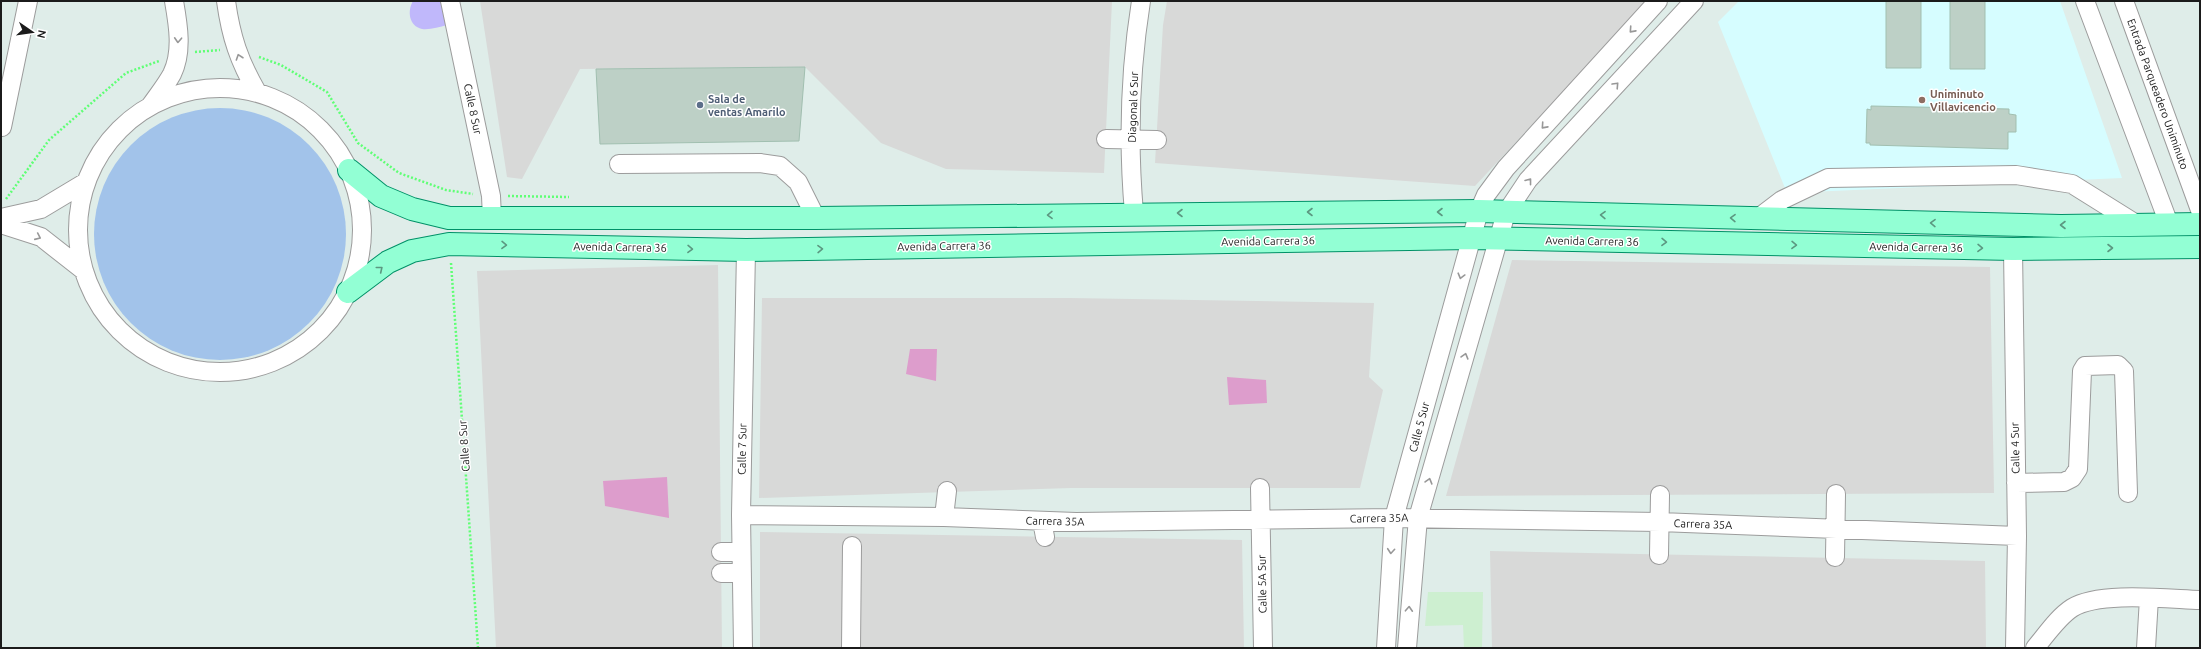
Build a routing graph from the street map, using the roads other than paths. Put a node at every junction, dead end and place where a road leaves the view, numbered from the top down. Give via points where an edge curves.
1 (28, 1) edge
2 (174, 1) edge
3 (226, 1) edge
4 (450, 1) edge
5 (1141, 1) edge
6 (1658, 1) edge
7 (1694, 1) edge
8 (2085, 1) edge
9 (2124, 1) edge
10 (256, 92) junction
11 (151, 105) junction
12 (2, 127) dead end
13 (1106, 139) dead end
14 (1131, 140) junction
15 (1157, 140) dead end
16 (619, 164) dead end
17 (350, 170) junction
18 (86, 182) junction
19 (2200, 210) edge
20 (1478, 211) junction
21 (1506, 213) junction
22 (1134, 214) junction
23 (1, 218) edge
24 (492, 218) junction
25 (816, 218) junction
26 (1757, 218) junction
27 (1, 224) edge
28 (2136, 224) junction
29 (2169, 224) junction
30 (2200, 224) edge
31 (1471, 238) junction
32 (1499, 239) junction
33 (2200, 247) edge
34 (2014, 249) junction
35 (746, 250) junction
36 (83, 270) junction
37 (348, 292) junction
38 (2016, 483) junction
39 (1260, 488) dead end
40 (947, 492) dead end
41 (2128, 493) dead end
42 (1836, 494) dead end
43 (1660, 495) dead end
44 (741, 515) junction
45 (944, 518) junction
46 (1394, 518) junction
47 (1418, 518) junction
48 (1262, 521) junction
49 (1660, 522) junction
50 (1835, 529) junction
51 (2016, 536) junction
52 (852, 546) dead end
53 (721, 552) dead end
54 (742, 552) junction
55 (1659, 555) dead end
56 (1835, 557) dead end
57 (721, 573) dead end
58 (742, 573) junction
59 (2149, 598) junction
60 (2200, 600) edge
61 (743, 648) edge
62 (852, 648) edge
63 (1263, 648) edge
64 (1386, 648) edge
65 (1407, 648) edge
66 (2015, 648) edge
67 (2035, 648) edge
68 (2146, 648) edge

1 - 12 street
2 -> 11 street via 178,29 177,54 172,73
10 -> 3 street via 242,68 229,24
4 - 24 street, Calle 8 Sur via 491,196
5 - 14 street, Diagonal 6 Sur via 1133,74
6 -> 20 street, Calle 5 Sur via 1506,168 1486,195
21 -> 7 street via 1528,180
8 - 29 street
9 - 19 street, Entrada Parqueadero Uniminuto
10 - 11 street via 240,88 209,87 179,93
10 - 17 street via 290,105 309,118 325,133
11 - 18 street via 130,120 112,138 97,159
13 - 14 street
14 - 15 street
14 - 22 street, Diagonal 6 Sur
16 - 25 street via 760,163 780,166 798,182
17 - 24 main road via 382,196 412,209 449,218
17 - 37 street via 359,200 362,231 359,262
18 - 23 street via 41,209
18 - 36 street via 79,211 78,241
20 - 21 main road
20 -> 22 main road
20 - 31 street, Calle 5 Sur
26 -> 21 main road
21 - 32 street
22 -> 25 main road
24 - 25 main road
28 -> 26 main road via 2061,226
26 - 28 street via 1782,200 1828,178 2016,175 2072,184
27 -> 36 street via 41,237
28 - 29 main road
29 - 30 main road
31 - 32 main road, Avenida Carrera 36
35 -> 31 main road, Avenida Carrera 36
31 -> 46 street, Calle 5 Sur
32 -> 34 main road, Avenida Carrera 36
47 -> 32 street
34 -> 33 main road, Avenida Carrera 36
34 - 38 street, Calle 4 Sur
37 -> 35 main road, Avenida Carrera 36 via 388,262 412,251 449,244
35 - 44 street, Calle 7 Sur
36 - 37 street via 97,302 117,329 144,351 162,360 175,366 208,372 242,371 275,362 305,344 330,321
38 - 41 street via 2064,482 2072,478 2078,469 2082,371 2085,366 2118,365 2124,372
38 - 51 street, Calle 4 Sur
39 - 48 street, Calle 5A Sur
40 - 45 street
42 - 50 street
43 - 49 street
44 - 45 street, Carrera 35A
44 - 54 street, Calle 7 Sur
45 - 48 street, Carrera 35A via 1075,530
46 - 47 street, Carrera 35A
46 - 48 street, Carrera 35A
46 -> 64 street, Calle 5 Sur
47 - 49 street, Carrera 35A
65 -> 47 street
48 - 63 street, Calle 5A Sur
49 - 50 street, Carrera 35A
49 - 55 street
50 - 51 street, Carrera 35A
50 - 56 street
51 - 66 street, Calle 4 Sur
52 - 62 street
53 - 54 street
54 - 58 street, Calle 7 Sur
57 - 58 street
58 - 61 street, Calle 7 Sur
59 - 60 street
59 - 67 street via 2093,599 2072,608
59 - 68 street

